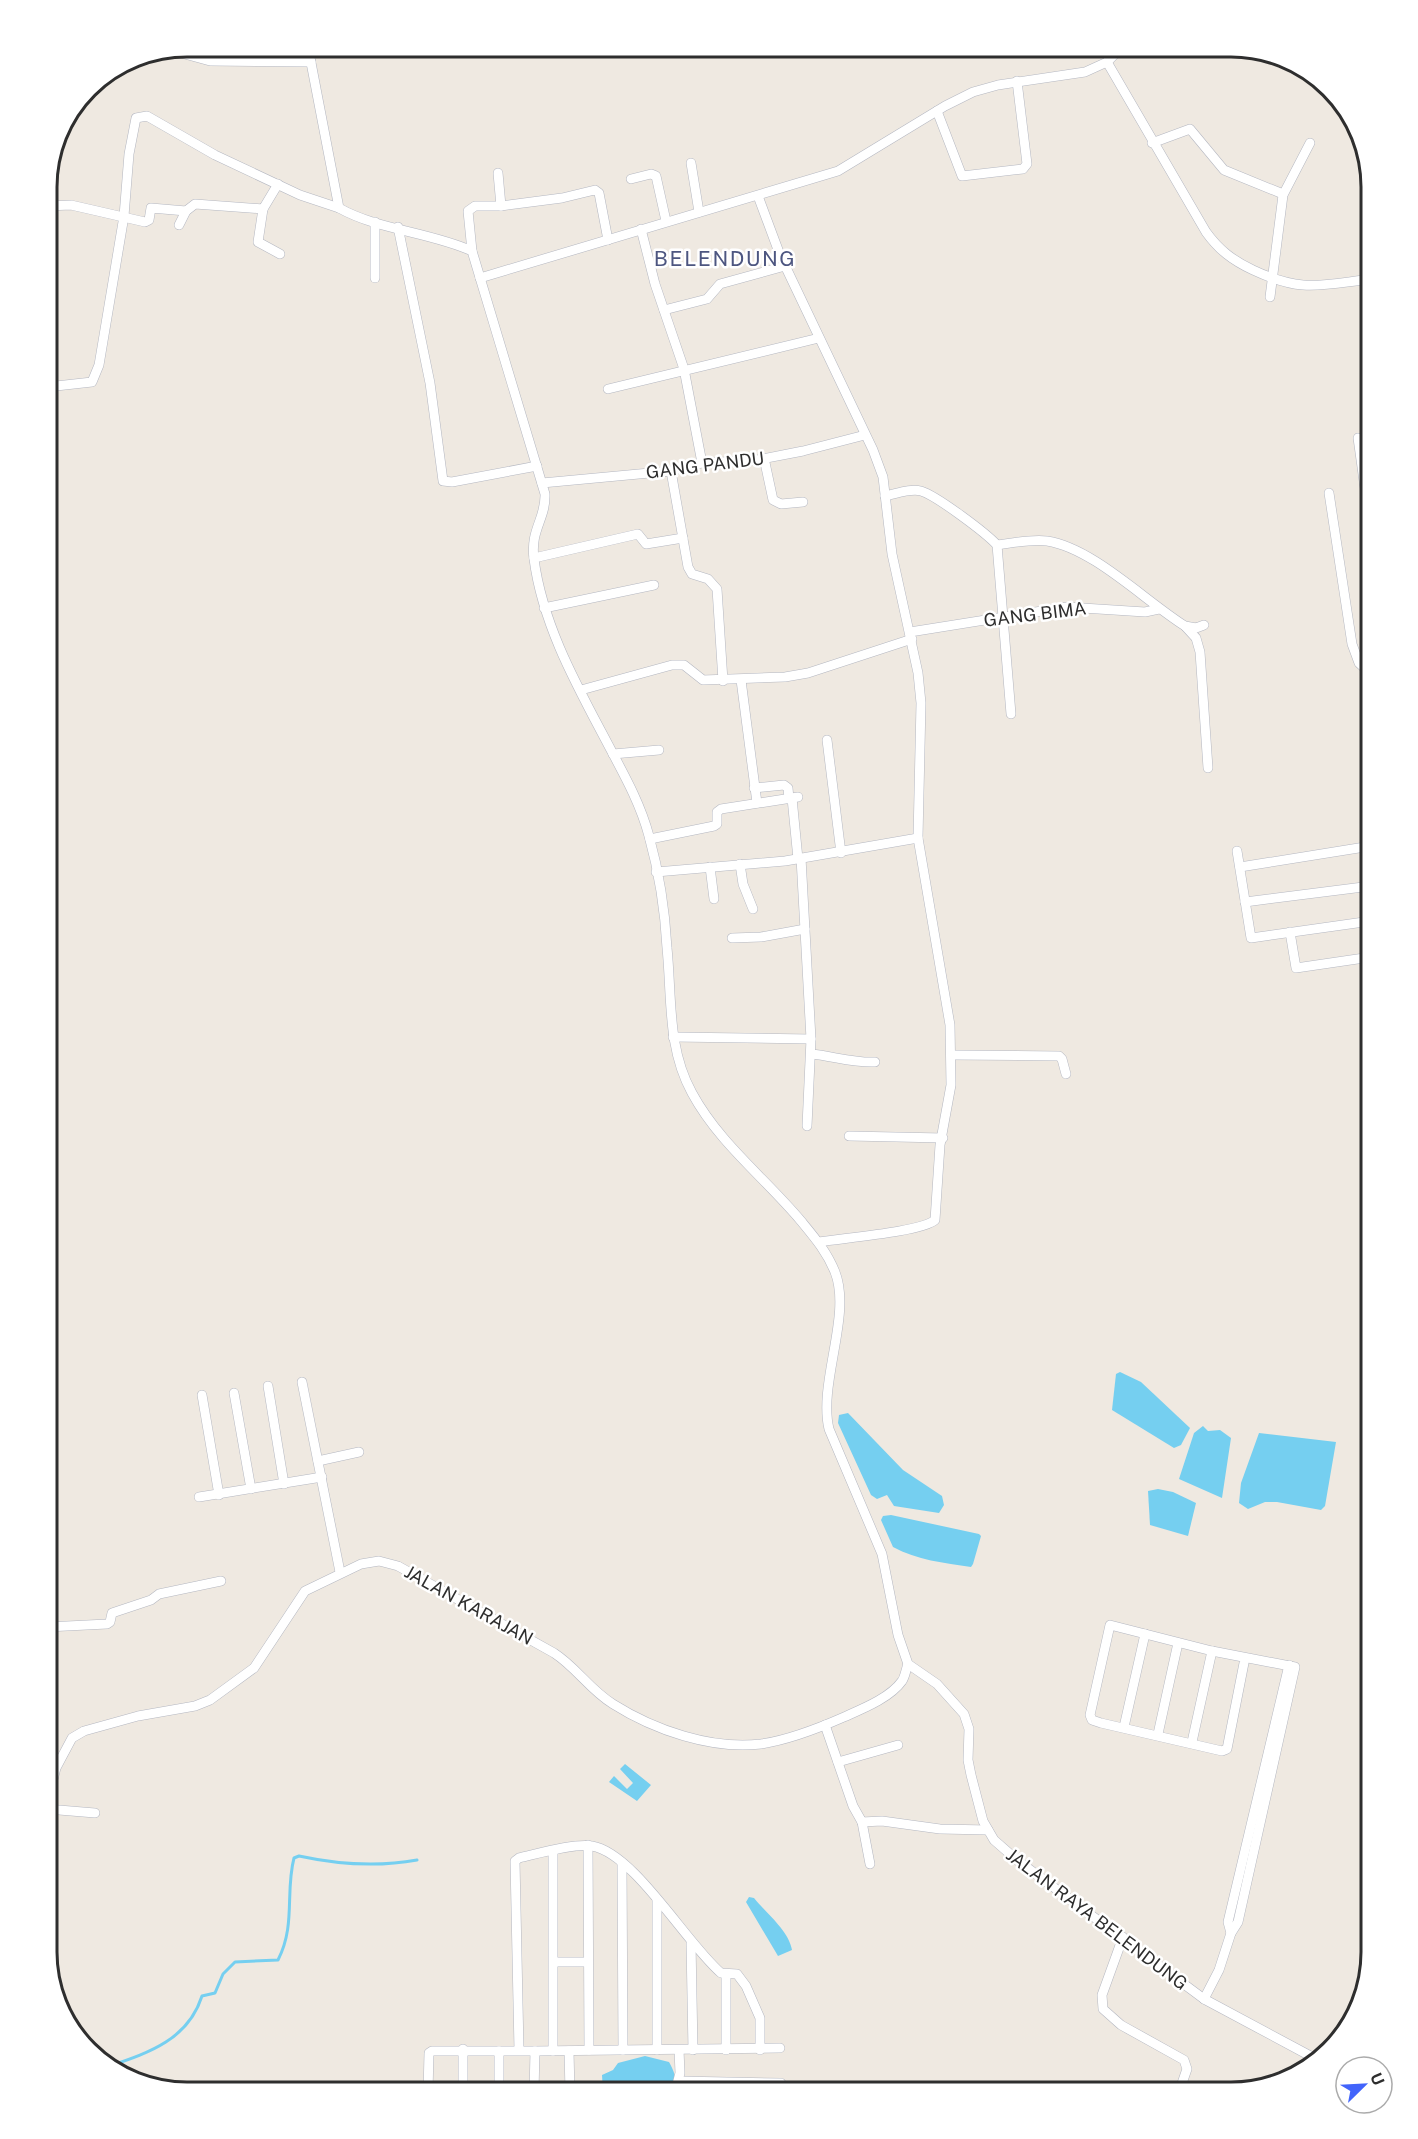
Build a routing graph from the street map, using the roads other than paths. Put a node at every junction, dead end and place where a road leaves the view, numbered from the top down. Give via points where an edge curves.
1 (199, 57) edge
2 (310, 57) edge
3 (1112, 57) edge
4 (311, 62) junction
5 (1107, 62) junction
6 (1017, 81) junction
7 (937, 111) junction
8 (1152, 143) junction
9 (1310, 143) dead end
10 (691, 163) dead end
11 (498, 173) dead end
12 (631, 179) dead end
13 (278, 184) junction
14 (1283, 194) junction
15 (758, 196) junction
16 (57, 206) edge
17 (501, 206) junction
18 (263, 208) junction
19 (339, 208) junction
20 (186, 211) junction
21 (699, 212) junction
22 (124, 216) junction
23 (666, 221) junction
24 (375, 222) junction
25 (179, 225) dead end
26 (398, 227) junction
27 (641, 229) junction
28 (608, 240) junction
29 (472, 251) junction
30 (280, 254) dead end
31 (785, 266) junction
32 (375, 278) dead end
33 (480, 278) junction
34 (1273, 280) junction
35 (1361, 280) edge
36 (1270, 297) dead end
37 (664, 310) junction
38 (819, 338) junction
39 (684, 369) junction
40 (57, 386) edge
41 (608, 389) dead end
42 (865, 435) junction
43 (1358, 438) dead end
44 (764, 458) junction
45 (1361, 460) edge
46 (702, 463) junction
47 (537, 466) junction
48 (670, 471) junction
49 (542, 483) junction
50 (1329, 493) dead end
51 (885, 496) junction
52 (803, 502) dead end
53 (683, 538) junction
54 (997, 545) junction
55 (534, 558) junction
56 (654, 585) dead end
57 (544, 608) junction
58 (1159, 609) junction
59 (1004, 615) junction
60 (1204, 625) dead end
61 (1185, 626) junction
62 (911, 635) junction
63 (1361, 665) edge
64 (741, 680) junction
65 (723, 681) junction
66 (581, 690) junction
67 (1011, 714) dead end
68 (827, 740) dead end
69 (659, 750) dead end
70 (613, 753) junction
71 (1208, 768) dead end
72 (754, 788) junction
73 (793, 798) junction
74 (757, 803) junction
75 (650, 838) junction
76 (918, 838) junction
77 (1361, 848) edge
78 (1237, 851) dead end
79 (841, 853) junction
80 (799, 859) junction
81 (740, 864) junction
82 (710, 867) junction
83 (1240, 867) junction
84 (656, 872) junction
85 (1361, 887) edge
86 (714, 899) dead end
87 (1245, 902) junction
88 (753, 909) dead end
89 (1361, 922) edge
90 (805, 928) junction
91 (1290, 932) junction
92 (732, 938) dead end
93 (1361, 958) edge
94 (674, 1037) junction
95 (811, 1039) junction
96 (810, 1054) junction
97 (951, 1055) junction
98 (875, 1062) dead end
99 (1066, 1074) dead end
100 (807, 1126) dead end
101 (849, 1136) dead end
102 (943, 1138) junction
103 (819, 1242) junction
104 (302, 1382) dead end
105 (268, 1386) dead end
106 (234, 1393) dead end
107 (202, 1395) dead end
108 (359, 1452) dead end
109 (318, 1461) junction
110 (322, 1477) junction
111 (284, 1484) junction
112 (251, 1489) junction
113 (219, 1495) junction
114 (199, 1497) dead end
115 (340, 1572) junction
116 (221, 1581) dead end
117 (57, 1626) edge
118 (1145, 1634) junction
119 (1178, 1643) junction
120 (1212, 1651) junction
121 (1245, 1658) junction
122 (908, 1664) junction
123 (825, 1725) junction
124 (1124, 1727) junction
125 (1158, 1734) junction
126 (1192, 1742) junction
127 (898, 1745) dead end
128 (838, 1762) junction
129 (57, 1766) edge
130 (57, 1810) edge
131 (95, 1813) dead end
132 (862, 1822) junction
133 (988, 1830) junction
134 (588, 1845) junction
135 (553, 1851) junction
136 (622, 1864) junction
137 (870, 1864) dead end
138 (657, 1900) junction
139 (1123, 1937) junction
140 (692, 1943) junction
141 (554, 1962) junction
142 (588, 1962) junction
143 (726, 1976) junction
144 (1204, 1999) junction
145 (780, 2048) dead end
146 (463, 2049) junction
147 (519, 2050) junction
148 (589, 2050) junction
149 (623, 2050) junction
150 (657, 2050) junction
151 (679, 2050) junction
152 (693, 2050) junction
153 (726, 2050) junction
154 (760, 2050) junction
155 (500, 2051) junction
156 (535, 2051) junction
157 (554, 2051) junction
158 (569, 2051) junction
159 (1309, 2055) edge
160 (679, 2081) joint
161 (428, 2082) edge
162 (463, 2082) edge
163 (499, 2082) edge
164 (534, 2082) edge
165 (570, 2082) edge
166 (706, 2082) edge
167 (1182, 2082) edge

1 - 4 street via 210,61
2 - 4 street
3 - 5 street
4 - 19 street
5 - 6 street via 1085,72
5 - 8 street
6 - 7 street via 974,92
6 - 7 street via 1026,149 1027,164 1023,169 962,176
7 - 15 street via 838,171
8 - 14 street via 1189,129 1224,170
8 - 34 street via 1218,249
9 - 14 street
10 - 21 street
11 - 17 street
12 - 23 street via 656,176
13 - 18 street
13 - 19 street
13 - 22 street via 215,155 147,116 139,116 133,121
14 - 34 street
15 - 21 street
15 - 31 street
16 - 22 street
17 - 28 street via 595,190
17 - 29 street via 469,208
18 - 20 street via 200,204
18 - 30 street via 258,242
19 - 24 street
20 - 22 street via 151,208 147,222
20 - 25 street
21 - 23 street
22 - 40 street via 96,376 92,382
23 - 27 street
24 - 26 street
24 - 32 street
26 - 29 street
26 - 47 street via 430,383 444,481
27 - 28 street
27 - 37 street
28 - 33 street
29 - 33 street
31 - 37 street via 720,284 707,299
31 - 38 street
33 - 47 street
34 - 35 street via 1305,286
34 - 36 street
37 - 39 street
38 - 39 street
38 - 42 street
39 - 41 street
39 - 46 street
42 - 44 street, GANG PANDU
42 - 51 street via 880,468
43 - 45 street
44 - 46 street, GANG PANDU
44 - 52 street via 773,500 781,504
46 - 48 street, GANG PANDU
47 - 49 street
48 - 49 street, GANG PANDU
48 - 53 street
49 - 55 street via 545,504 534,533
50 - 63 street via 1352,644
51 - 54 street via 923,492
51 - 62 street via 892,554
53 - 55 street via 646,544 638,534
53 - 65 street via 690,572 708,579 717,589
54 - 58 street via 1037,541 1061,546 1092,560
54 - 59 street
55 - 57 street
56 - 57 street
57 - 66 street
58 - 59 street, GANG BIMA via 1144,612 1085,606
58 - 61 street
59 - 62 street, GANG BIMA
59 - 67 street
60 - 61 street
61 - 71 street via 1196,638 1200,652
62 - 64 street, GANG BIMA via 828,669
62 - 76 street via 921,703
64 - 65 street, GANG BIMA
64 - 72 street
65 - 66 street, GANG BIMA via 704,681 684,665 672,665
66 - 70 street
68 - 79 street
69 - 70 street
70 - 75 street
72 - 73 street via 784,785
72 - 74 street
73 - 74 street
73 - 80 street
74 - 75 street via 718,810 714,826
75 - 84 street
76 - 79 street
76 - 97 street via 950,1025
77 - 83 street
78 - 83 street
79 - 80 street
80 - 81 street
80 - 90 street
81 - 82 street
81 - 88 street
82 - 84 street
82 - 86 street
83 - 87 street
84 - 94 street via 668,948
85 - 87 street
87 - 91 street via 1251,938
89 - 91 street
90 - 92 street
90 - 95 street
91 - 93 street via 1296,968
94 - 95 street
94 - 103 street via 683,1074 704,1113
95 - 96 street
96 - 98 street via 838,1056 856,1063
96 - 100 street
97 - 99 street via 1059,1056
97 - 102 street
101 - 102 street
102 - 103 street via 933,1222
103 - 122 street via 839,1288 827,1419 882,1554 898,1635
104 - 109 street
105 - 111 street
106 - 112 street
107 - 113 street
108 - 109 street
109 - 110 street
110 - 111 street
110 - 115 street
111 - 112 street
112 - 113 street
113 - 114 street
115 - 123 street, JALAN KARAJAN via 373,1562 399,1566 554,1653 612,1704 668,1731 740,1745 762,1744
115 - 129 street, JALAN KARAJAN via 305,1591 254,1668 210,1700 96,1727 72,1738
116 - 117 street via 159,1594 112,1613 107,1624
118 - 119 street
118 - 124 street
118 - 124 street via 1110,1625 1091,1707 1092,1720
119 - 120 street
119 - 125 street
120 - 121 street
120 - 126 street
121 - 126 street via 1227,1749
121 - 144 street via 1289,1665 1228,1922 1231,1933
122 - 123 street, JALAN KARAJAN via 903,1681 891,1690 868,1706
122 - 133 street, JALAN RAYA BELENDUNG via 937,1684 964,1714 976,1801
123 - 128 street
124 - 125 street
125 - 126 street
127 - 128 street
128 - 132 street
130 - 131 street
132 - 133 street
132 - 137 street
133 - 139 street, JALAN RAYA BELENDUNG via 1017,1860
134 - 135 street
134 - 136 street via 605,1849
134 - 142 street
135 - 141 street
135 - 147 street via 515,1862
136 - 138 street
136 - 149 street
138 - 140 street
138 - 150 street
139 - 144 street, JALAN RAYA BELENDUNG
139 - 167 street via 1102,1995 1103,2008 1121,2025 1184,2061
140 - 143 street
140 - 152 street
141 - 142 street
141 - 157 street
142 - 148 street
143 - 153 street
143 - 154 street via 737,1974 747,1986 760,2018
144 - 159 street, JALAN RAYA BELENDUNG
145 - 154 street
146 - 155 street
146 - 161 street via 437,2049 429,2053
146 - 162 street
147 - 155 street
147 - 156 street
148 - 149 street
148 - 158 street
149 - 150 street
150 - 151 street
151 - 152 street
151 - 160 street
152 - 153 street
153 - 154 street
155 - 163 street
156 - 157 street
156 - 164 street
157 - 158 street
158 - 165 street
160 - 166 street

